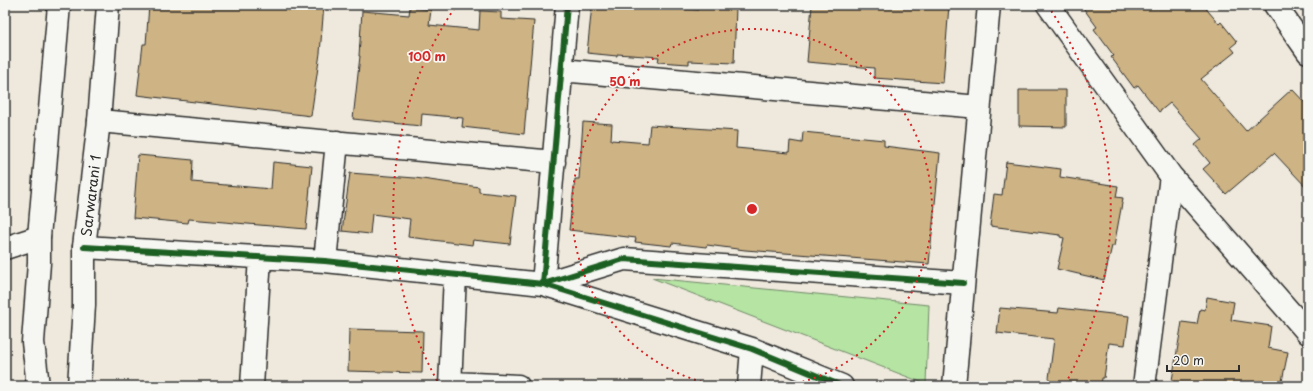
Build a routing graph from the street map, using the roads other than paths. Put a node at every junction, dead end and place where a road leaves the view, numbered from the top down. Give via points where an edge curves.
1 (60, 5) edge
2 (108, 5) edge
3 (567, 5) edge
4 (989, 5) edge
5 (1048, 5) edge
6 (1279, 7) edge
7 (1308, 52) edge
8 (561, 70) junction
9 (979, 107) junction
10 (99, 121) junction
11 (337, 142) junction
12 (554, 162) junction
13 (1171, 176) junction
14 (39, 237) junction
15 (84, 247) junction
16 (5, 248) edge
17 (260, 257) junction
18 (325, 261) junction
19 (455, 275) junction
20 (963, 283) junction
21 (543, 284) junction
22 (1308, 334) edge
23 (752, 349) junction
24 (450, 384) edge
25 (38, 386) edge
26 (78, 386) edge
27 (252, 386) edge
28 (518, 386) edge
29 (750, 386) edge
30 (842, 386) edge
31 (954, 386) edge
32 (1144, 386) edge

1 - 14 street
2 - 10 street, Sarwarani 1
3 - 8 street
4 - 9 street
5 - 13 street
6 - 7 street
8 - 9 street
8 - 12 street
9 - 20 street
10 - 11 street
10 - 15 street, Sarwarani 1
11 - 12 street
11 - 18 street
12 - 21 street
13 - 22 street
13 - 32 street
14 - 16 street
14 - 25 street via 33,342
15 - 17 street
15 - 26 street, Sarwarani 1 via 84,305
17 - 18 street
17 - 27 street
18 - 19 street
19 - 21 street
19 - 24 street
20 - 21 street via 624,259
20 - 31 street
21 - 23 street
23 - 29 street
23 - 30 street
24 - 28 street

